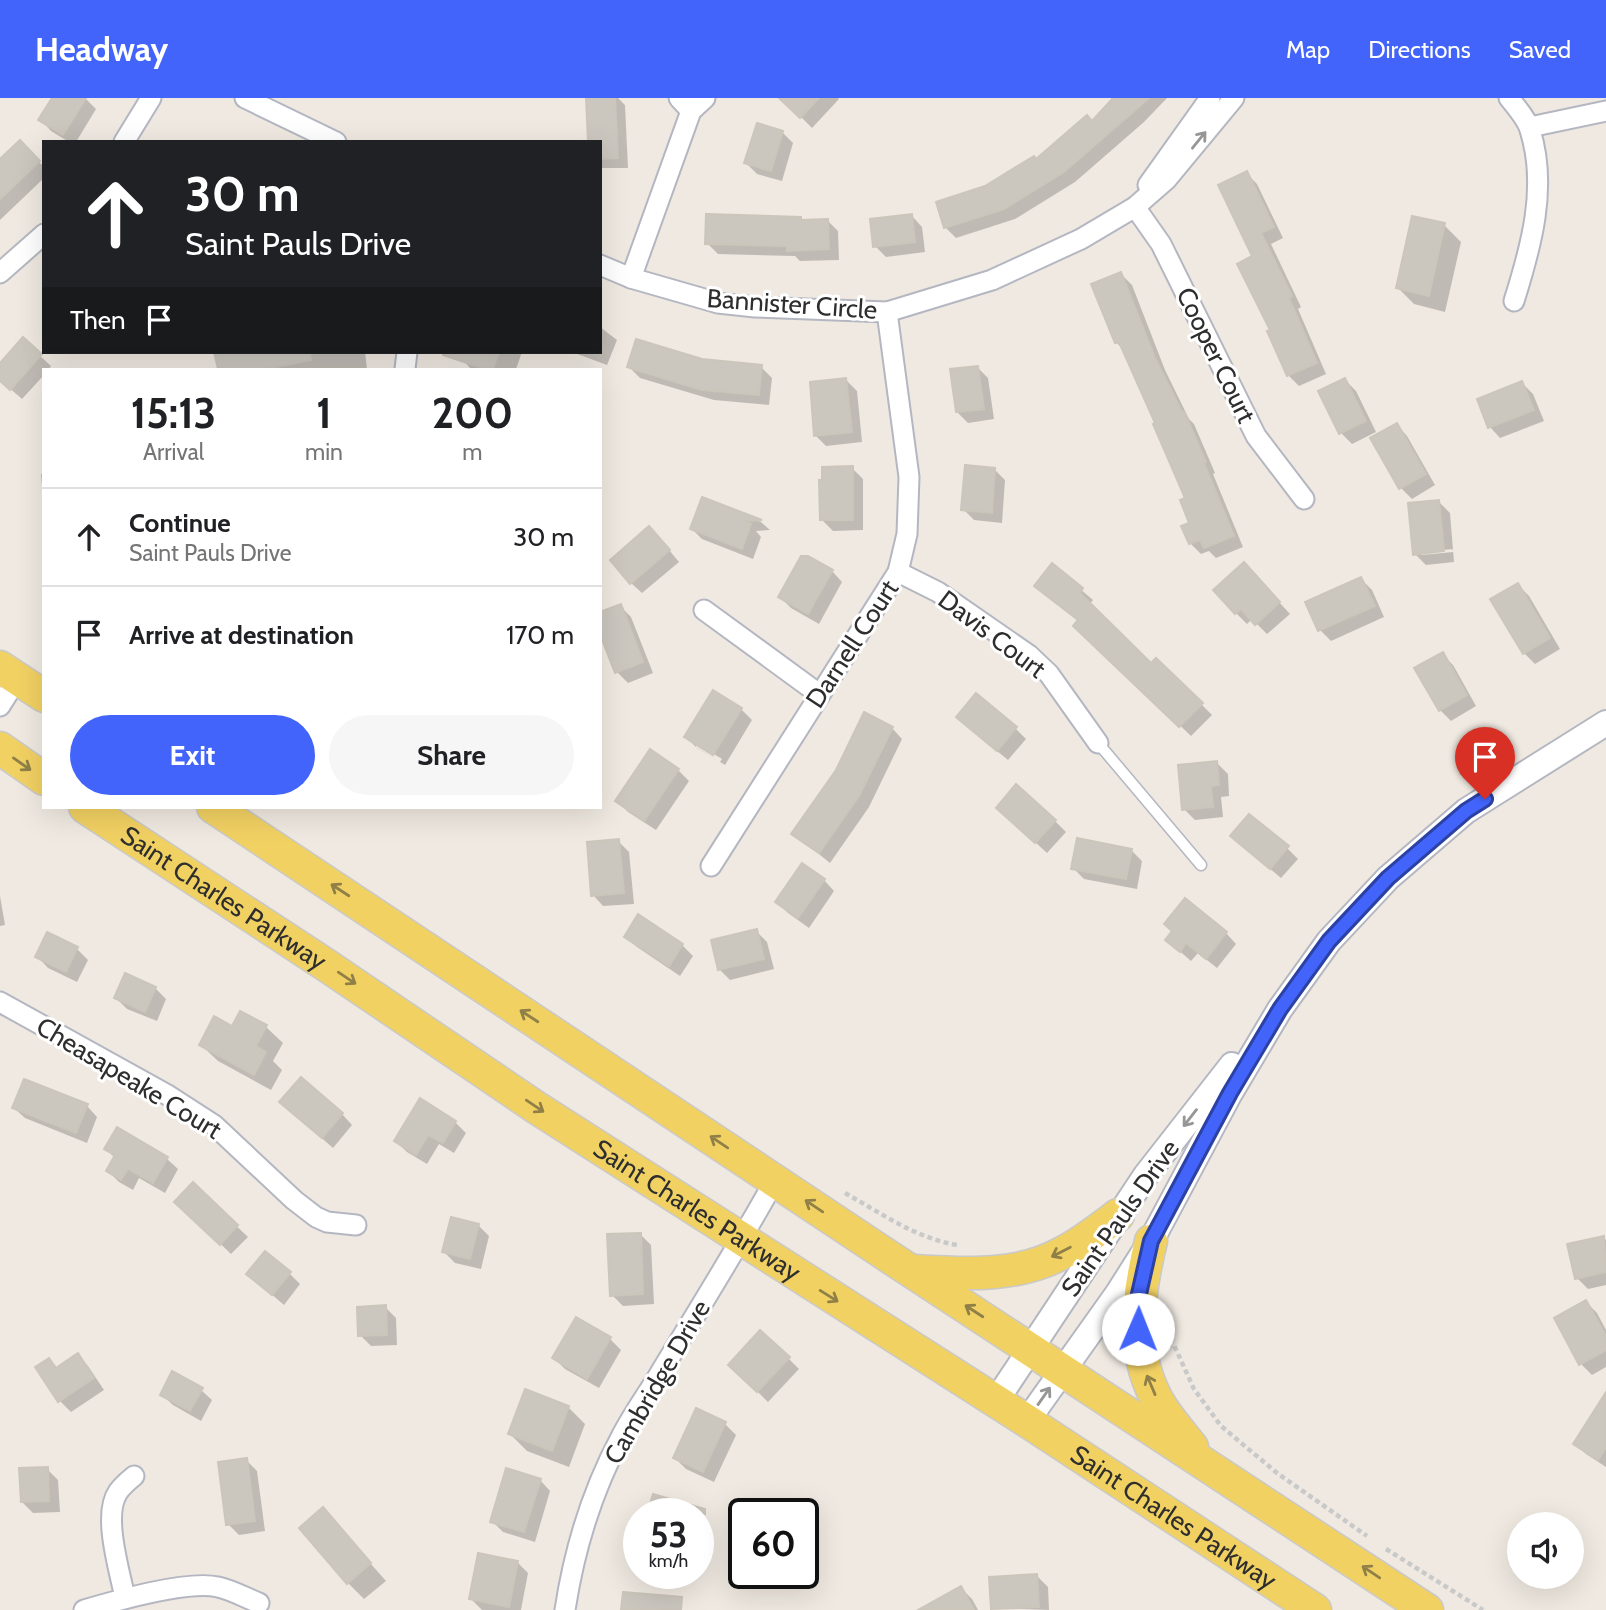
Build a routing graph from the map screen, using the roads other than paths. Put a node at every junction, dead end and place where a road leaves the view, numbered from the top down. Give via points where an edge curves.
1 (151, 98) edge
2 (244, 98) edge
3 (1210, 98) edge
4 (1234, 98) edge
5 (1509, 98) edge
6 (692, 102) edge
7 (1606, 111) edge
8 (1530, 127) junction
9 (125, 140) edge
10 (332, 140) edge
11 (1135, 207) junction
12 (42, 236) edge
13 (602, 266) edge
14 (0, 274) edge
15 (631, 278) junction
16 (1514, 301) dead end
17 (887, 312) junction
18 (1304, 499) dead end
19 (898, 572) junction
20 (705, 610) dead end
21 (8, 673) edge
22 (819, 694) junction
23 (42, 695) edge
24 (0, 706) edge
25 (1606, 723) edge
26 (1098, 743) joint
27 (0, 748) edge
28 (42, 778) edge
29 (88, 809) edge
30 (216, 809) edge
31 (1201, 865) dead end
32 (710, 866) dead end
33 (0, 1002) edge
34 (1280, 1009) junction
35 (775, 1180) junction
36 (1118, 1215) junction
37 (356, 1225) dead end
38 (741, 1240) junction
39 (1151, 1241) junction
40 (912, 1271) junction
41 (1031, 1349) junction
42 (1062, 1370) junction
43 (996, 1401) junction
44 (1027, 1421) junction
45 (1203, 1462) junction
46 (134, 1476) dead end
47 (125, 1598) junction
48 (259, 1603) dead end
49 (84, 1610) edge
50 (565, 1610) edge
51 (1315, 1610) edge
52 (1427, 1610) edge

1 - 9 street
2 - 10 street
3 - 11 street, Bannister Circle
11 -> 4 street, Bannister Circle via 1167,179
5 - 8 street
6 - 15 street
7 - 8 street
8 - 16 street via 1537,174 1536,210
11 - 17 street, Bannister Circle via 1081,239 992,280
11 - 18 street, Cooper Court via 1161,244 1256,436
12 - 14 street
13 - 15 street, Bannister Circle
15 - 17 street, Bannister Circle via 718,303
17 - 19 street, Darnell Court via 909,477 907,534
19 - 22 street, Darnell Court
19 - 26 street, Davis Court via 938,592 1029,655 1049,674
20 - 22 street
21 - 23 main road
21 - 24 street
22 - 32 street, Darnell Court
25 - 34 street, Saint Pauls Drive via 1466,811 1397,869 1329,941
26 - 31 lane
27 -> 28 main road
29 -> 38 main road, Saint Charles Parkway
35 -> 30 main road
33 - 37 street, Cheasapeake Court via 214,1125 316,1217
34 -> 36 street, Saint Pauls Drive
34 - 39 street, Saint Pauls Drive
35 - 38 street, Cambridge Drive
40 -> 35 main road
36 -> 40 main road via 1063,1253 1029,1267 987,1272
36 - 41 street, Saint Pauls Drive
38 -> 43 main road, Saint Charles Parkway
38 - 50 street, Cambridge Drive via 620,1438 581,1534
39 - 42 street, Saint Pauls Drive
45 -> 39 main road via 1162,1408 1142,1359 1139,1294
41 -> 40 main road
41 - 42 main road
41 - 43 street, Saint Pauls Drive
44 -> 42 street, Saint Pauls Drive
42 - 45 main road
43 - 44 main road, Saint Charles Parkway
44 - 51 main road, Saint Charles Parkway
52 -> 45 main road
46 - 47 street via 117,1493 112,1508
47 - 48 street via 212,1586
47 - 49 street

